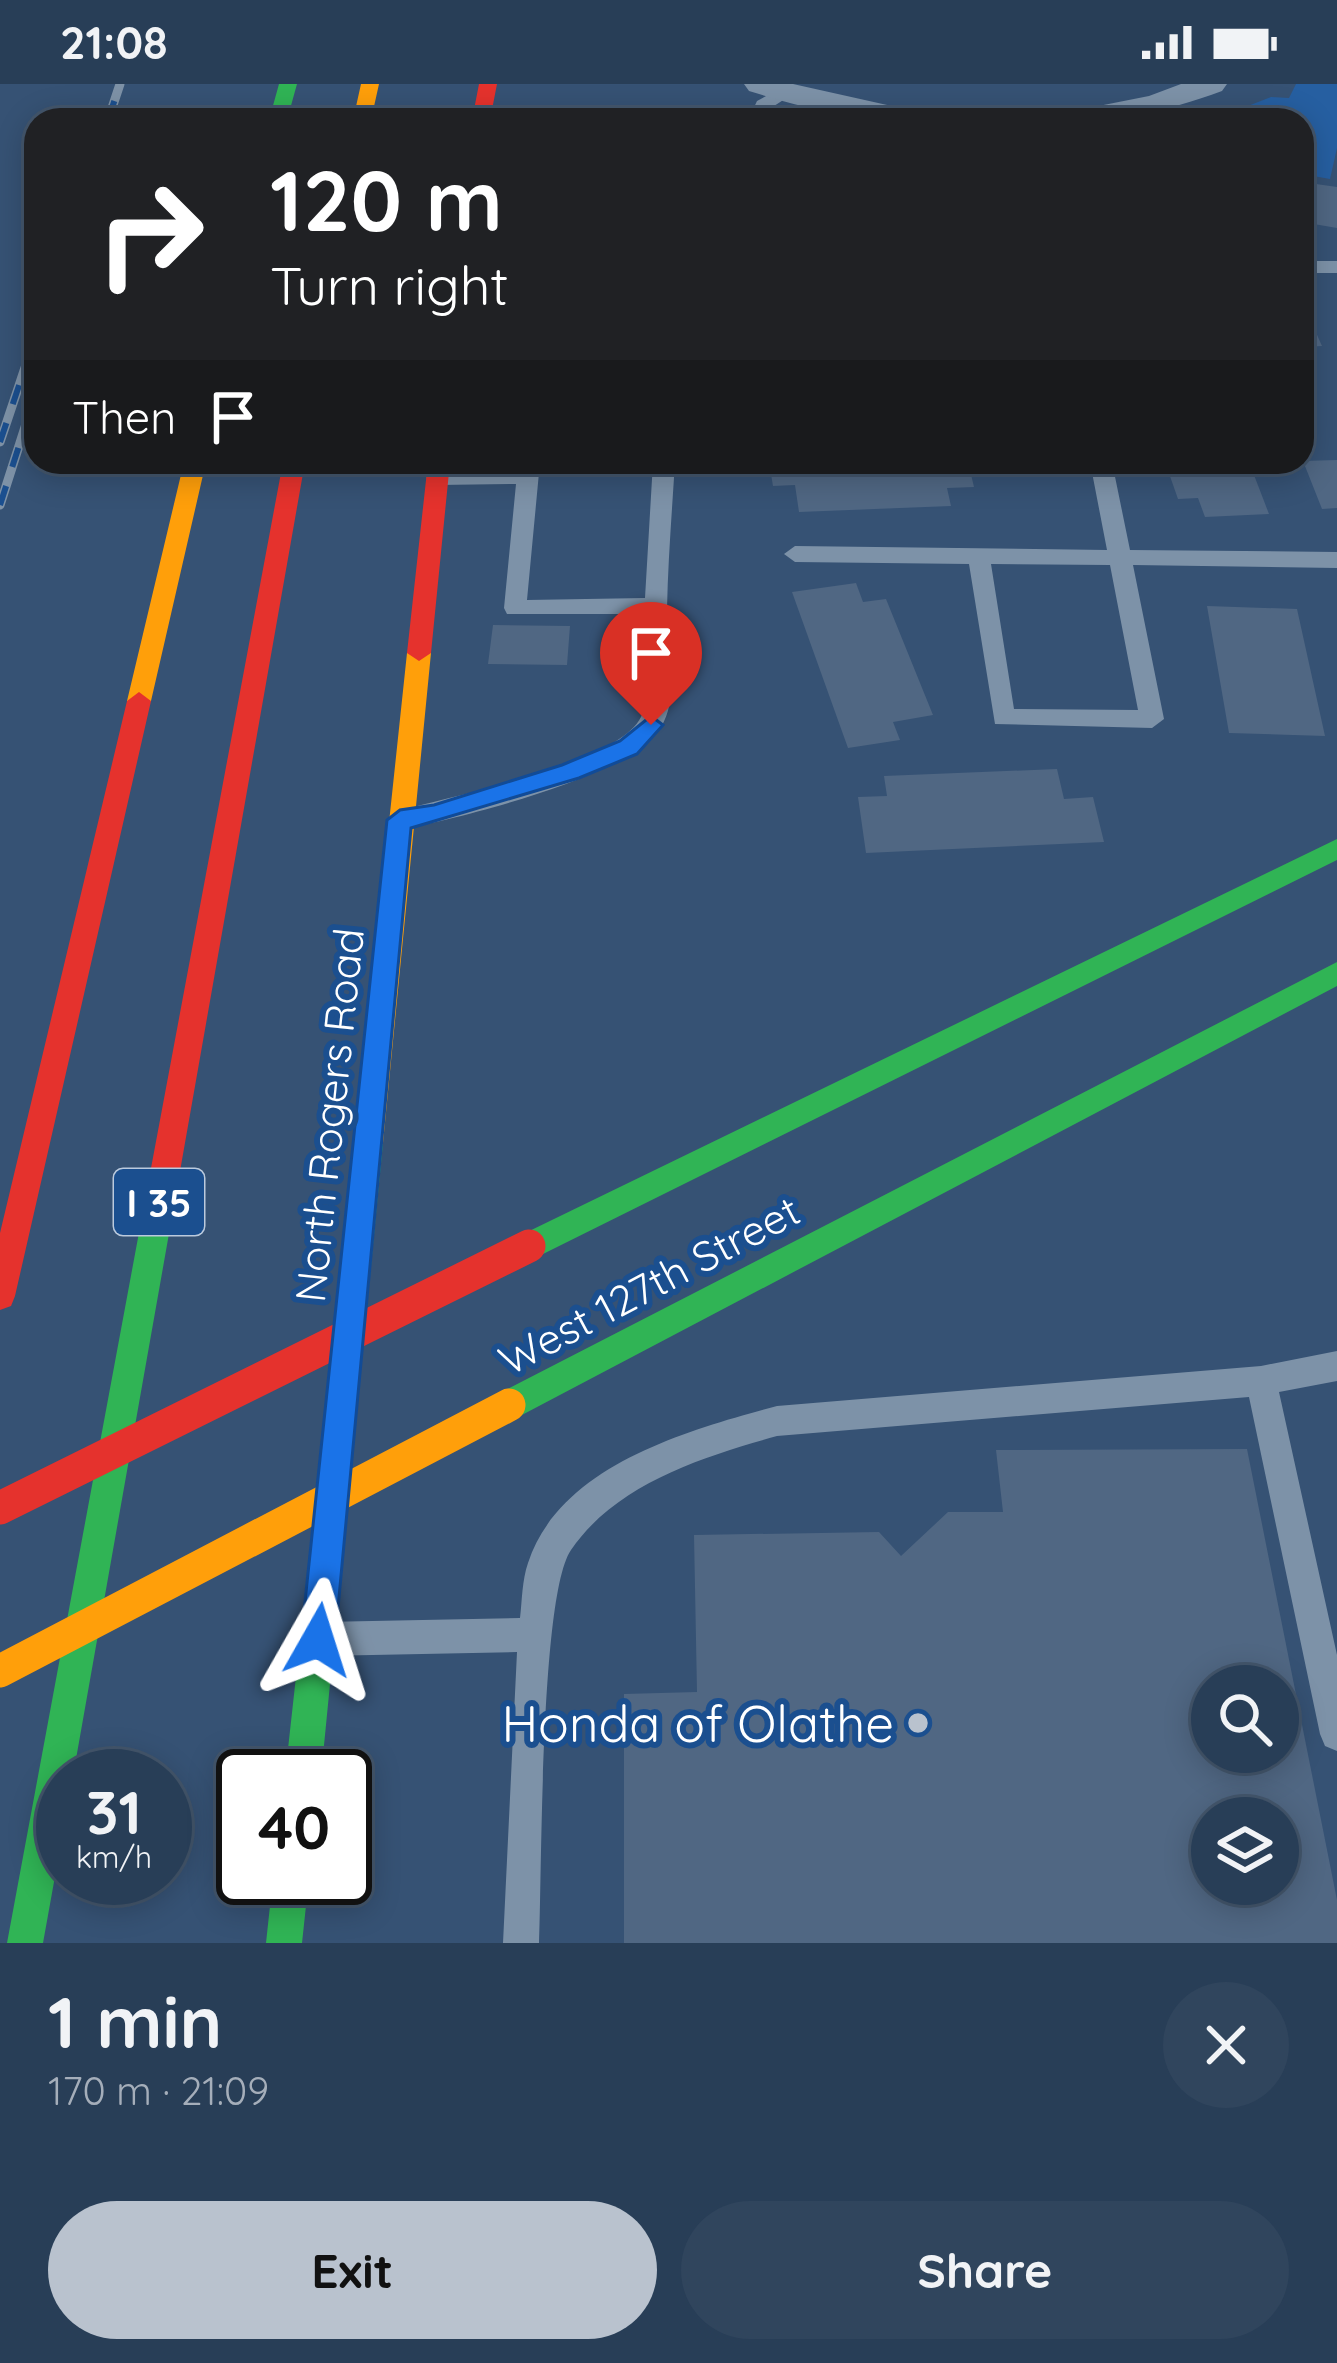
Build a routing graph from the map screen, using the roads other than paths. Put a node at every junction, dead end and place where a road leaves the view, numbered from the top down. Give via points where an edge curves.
1 (1211, 84) edge
2 (773, 88) edge
3 (859, 108) edge
4 (1136, 108) edge
5 (192, 474) edge
6 (293, 474) edge
7 (438, 474) edge
8 (528, 474) edge
9 (663, 474) edge
10 (1104, 474) edge
11 (795, 554) dead end
12 (979, 556) junction
13 (1121, 558) junction
14 (1337, 560) edge
15 (656, 610) junction
16 (400, 820) junction
17 (1337, 849) edge
18 (1337, 974) edge
19 (0, 1296) edge
20 (1337, 1366) edge
21 (1261, 1381) junction
22 (0, 1508) edge
23 (535, 1635) junction
24 (318, 1640) junction
25 (0, 1671) edge
26 (1337, 1734) edge
27 (306, 1749) edge
28 (288, 1905) edge
29 (25, 1943) edge
30 (284, 1943) edge
31 (521, 1943) edge

1 - 4 street
2 - 3 street
5 - 19 main road
6 - 29 main road, I 35
7 - 16 main road, North Rogers Road
8 - 15 lane via 515,608
9 - 15 lane
10 - 13 lane
11 - 12 lane
12 - 13 lane
12 - 13 lane via 1003,718 1152,719
13 - 14 lane
15 - 16 lane via 651,725 629,747
16 - 24 main road, North Rogers Road
17 - 22 main road, West 127th Street, bridge
18 - 25 main road, West 127th Street, bridge
20 - 21 lane
21 - 23 lane via 848,1412 716,1438 638,1471 588,1504 543,1567
21 - 26 lane
23 - 24 lane
23 - 31 lane
24 - 27 main road, North Rogers Road
28 - 30 main road

